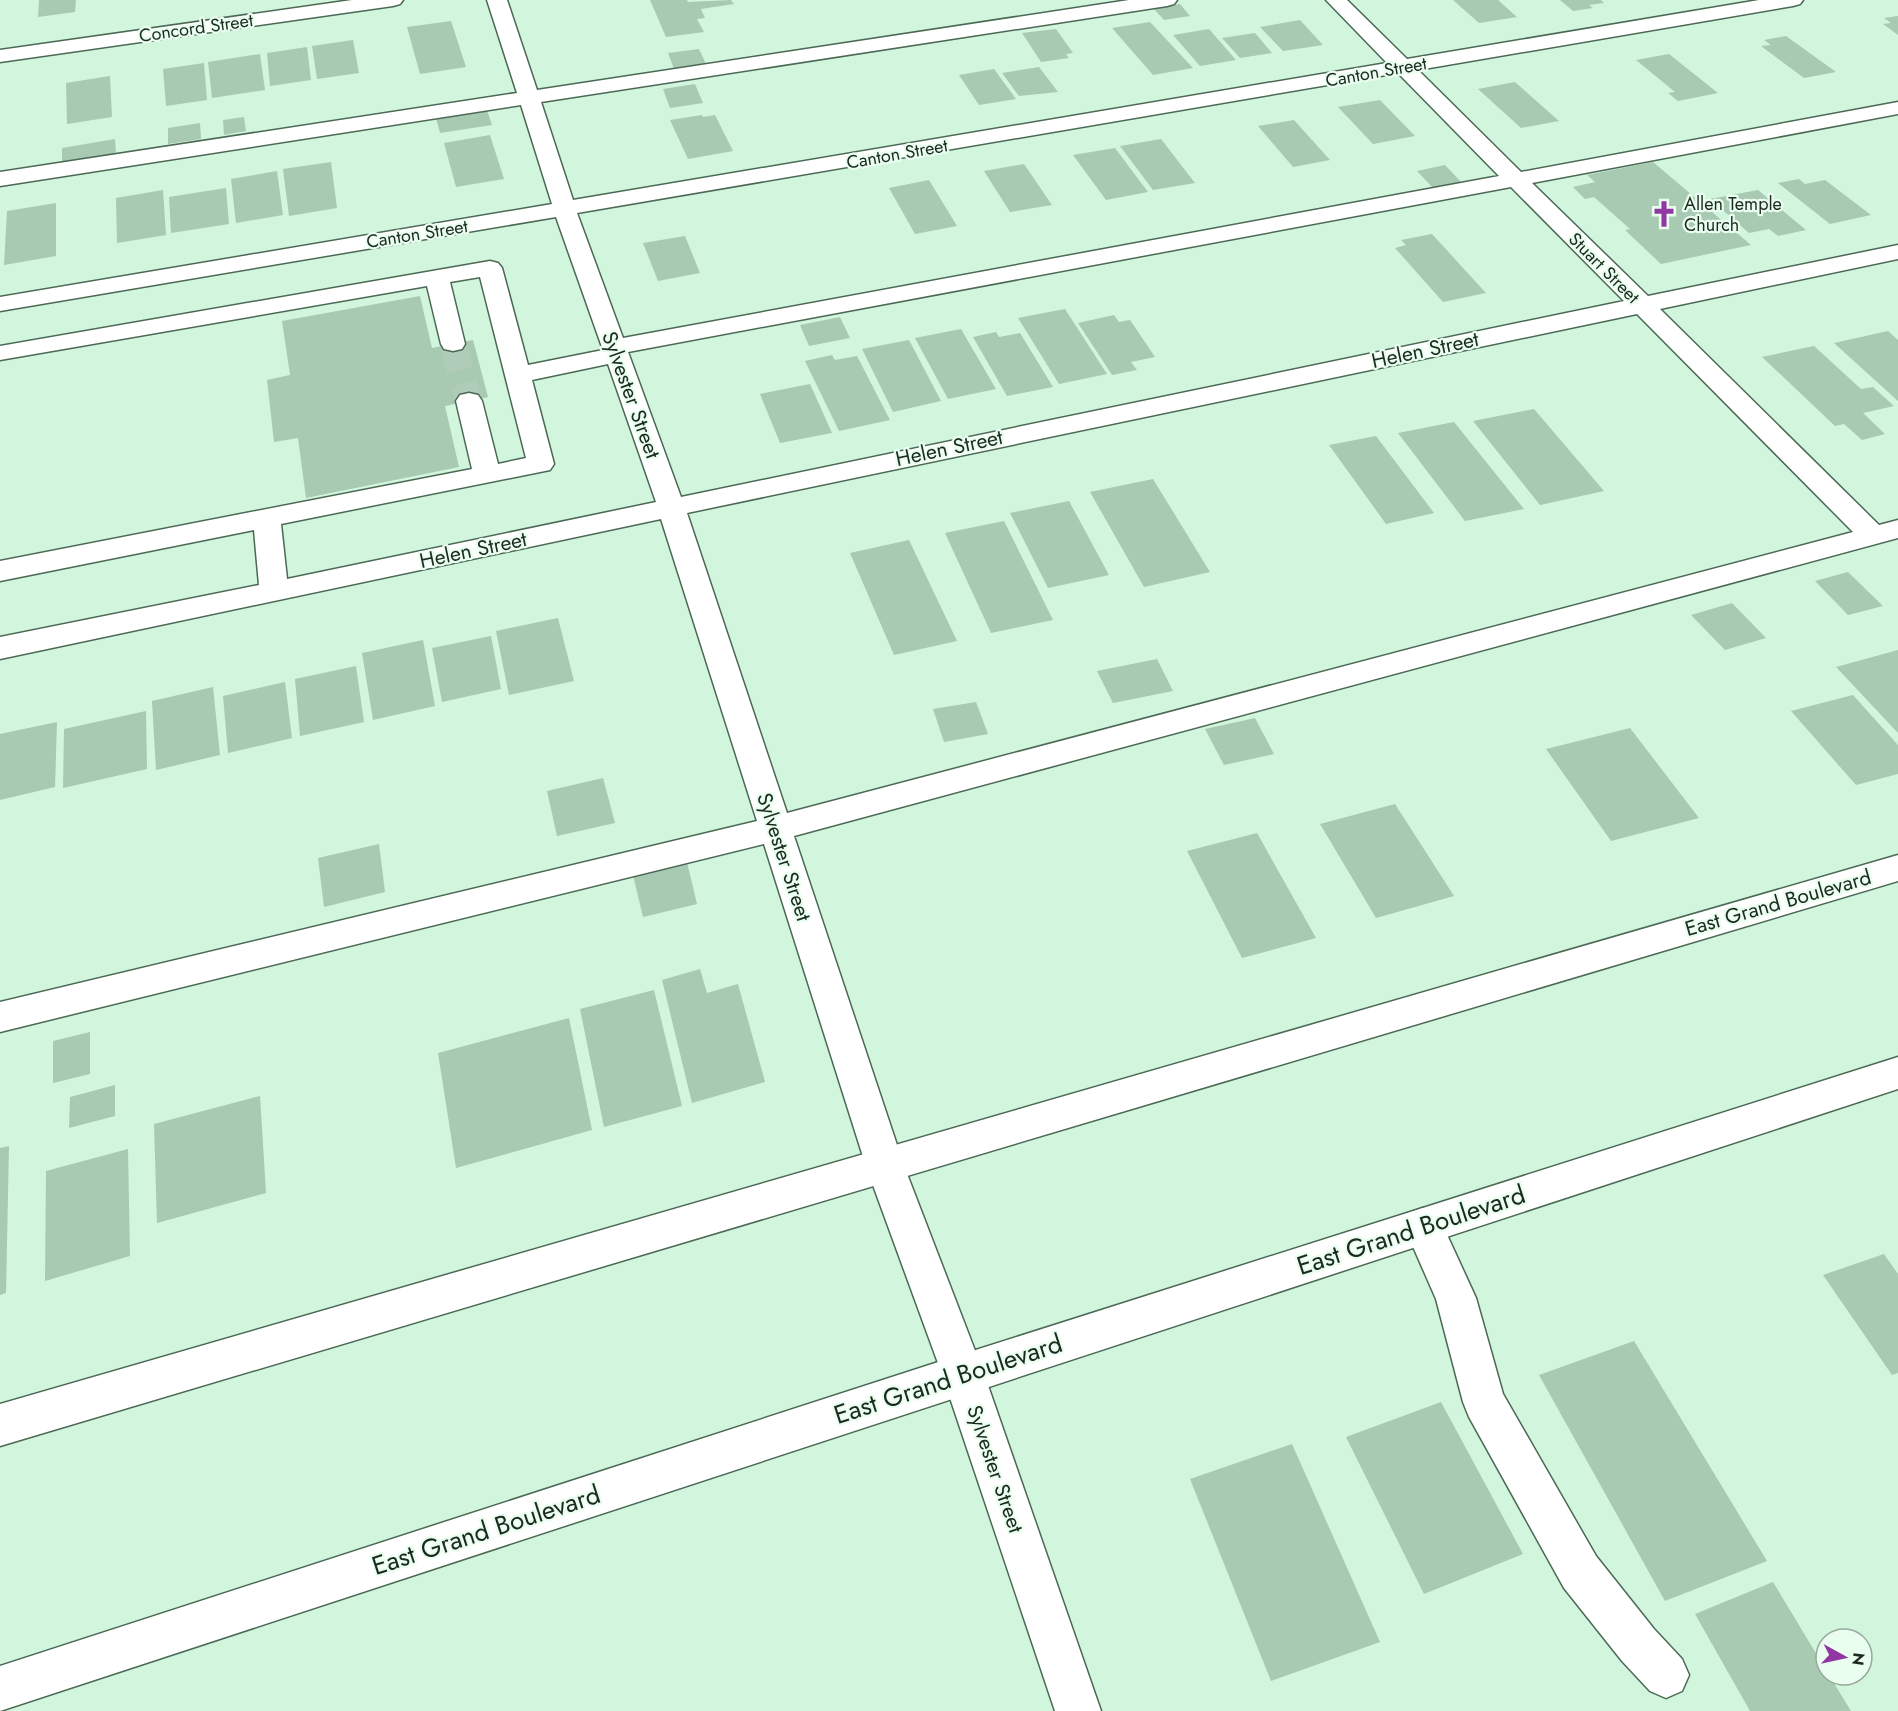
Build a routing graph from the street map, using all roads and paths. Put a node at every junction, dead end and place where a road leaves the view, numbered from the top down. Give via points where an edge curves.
1 (393, 0) edge
2 (497, 0) edge
3 (1167, 0) edge
4 (1335, 0) edge
5 (1792, 0) edge
6 (0, 56) edge
7 (1404, 68) junction
8 (530, 99) junction
9 (1898, 108) edge
10 (0, 178) edge
11 (1515, 179) junction
12 (566, 210) junction
13 (1898, 252) edge
14 (245, 263) junction
15 (437, 277) junction
16 (0, 304) edge
17 (1642, 305) junction
18 (249, 310) junction
19 (453, 344) tunnel mouth
20 (615, 351) junction
21 (0, 353) edge
22 (518, 375) junction
23 (469, 401) tunnel mouth
24 (488, 474) junction
25 (670, 507) junction
26 (267, 518) junction
27 (1886, 532) edge
28 (0, 571) edge
29 (274, 592) junction
30 (0, 648) edge
31 (775, 830) junction
32 (1898, 868) edge
33 (0, 1017) edge
34 (1898, 1073) edge
35 (885, 1166) junction
36 (1423, 1226) junction
37 (963, 1374) junction
38 (0, 1425) edge
39 (1666, 1675) dead end
40 (0, 1689) edge
41 (1078, 1711) edge

1 - 6 street, Concord Street
2 - 8 street, Sylvester Street
3 - 8 street
4 - 7 street, Stuart Street
5 - 7 street, Canton Street
7 - 11 street, Stuart Street
7 - 12 street, Canton Street
8 - 10 street
8 - 12 street, Sylvester Street
9 - 11 street
11 - 17 street, Stuart Street
11 - 20 street
12 - 14 street, Canton Street
12 - 20 street, Sylvester Street
13 - 17 street, Helen Street
14 - 16 street, Canton Street
14 - 18 street
15 - 18 street
15 - 19 street
15 - 22 street via 490,268
17 - 25 street, Helen Street
17 - 27 street, Stuart Street
18 - 21 street
20 - 22 street
20 - 25 street, Sylvester Street
22 - 24 street via 541,464
23 - 24 street
24 - 26 street
25 - 29 street, Helen Street
25 - 31 street, Sylvester Street
26 - 28 street
26 - 29 street
27 - 31 street
29 - 30 street, Helen Street
31 - 33 street
31 - 35 street, Sylvester Street
32 - 35 street, East Grand Boulevard
34 - 36 street, East Grand Boulevard
35 - 37 street, Sylvester Street
35 - 38 street, East Grand Boulevard
36 - 37 street, East Grand Boulevard
36 - 39 street via 1456,1298 1484,1402 1580,1572
37 - 40 street, East Grand Boulevard
37 - 41 street, Sylvester Street

